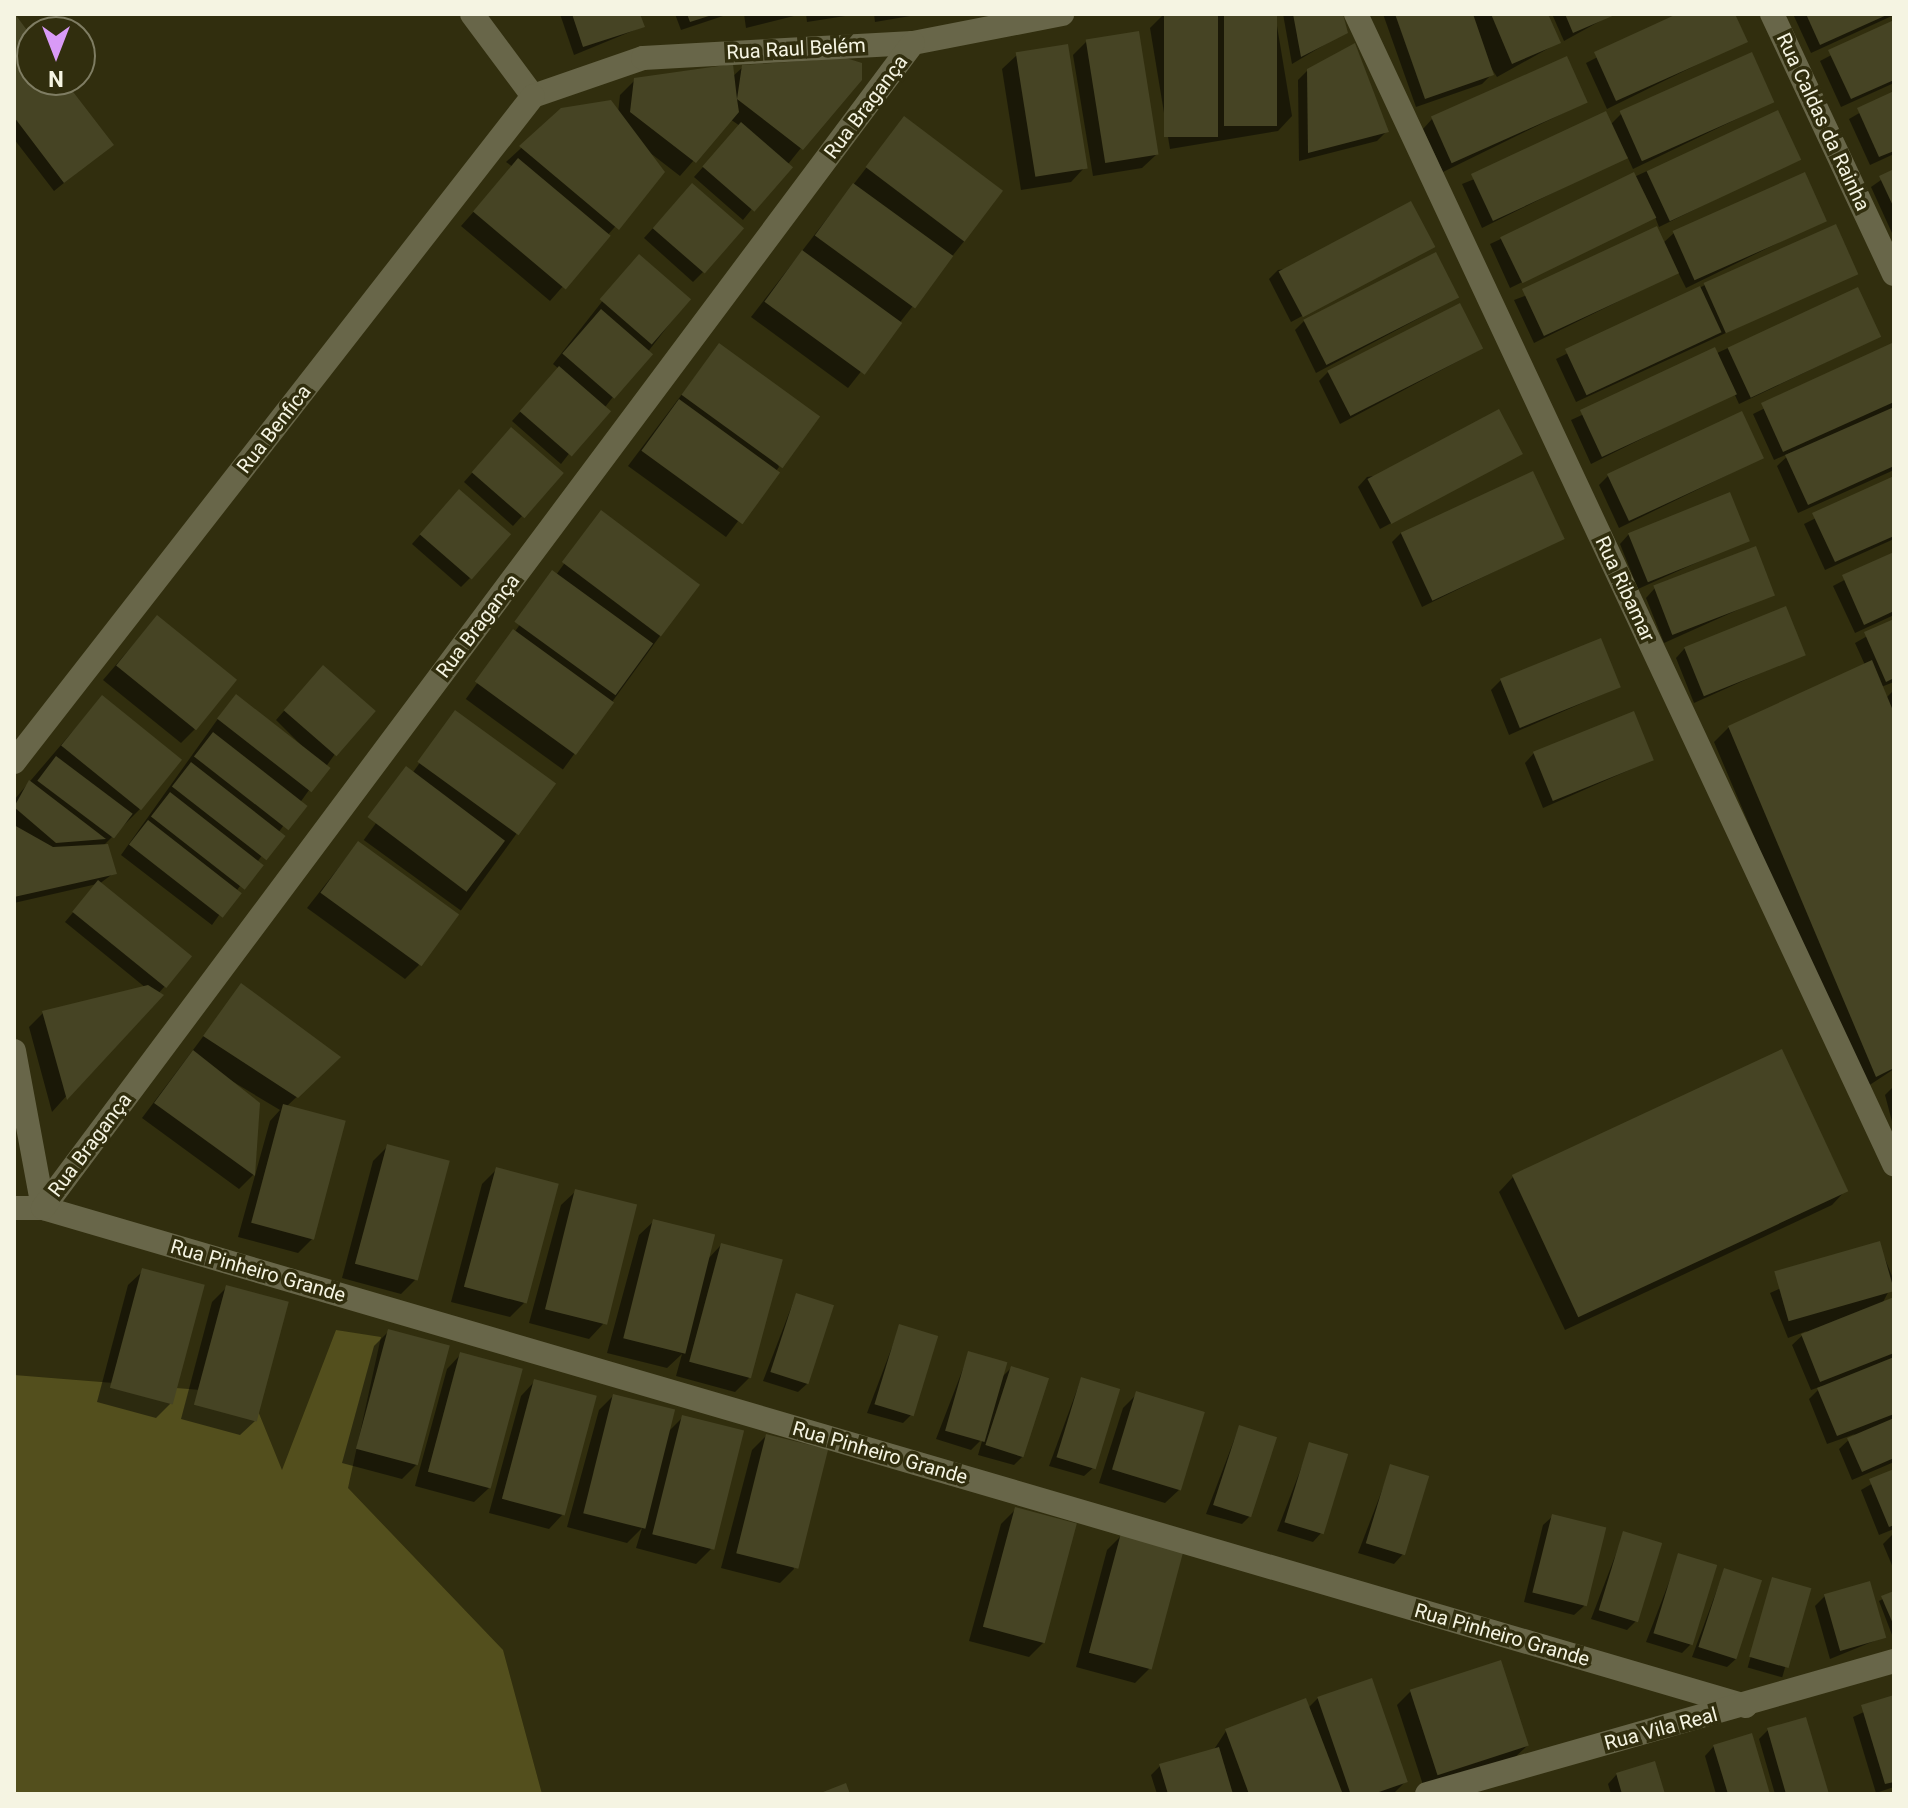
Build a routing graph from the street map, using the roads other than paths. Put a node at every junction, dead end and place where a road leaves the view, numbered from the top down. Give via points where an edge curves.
1 (472, 14) edge
2 (1062, 14) edge
3 (1356, 14) edge
4 (1772, 14) edge
5 (913, 43) junction
6 (533, 96) junction
7 (1894, 274) edge
8 (14, 762) edge
9 (14, 1051) edge
10 (1894, 1164) edge
11 (14, 1208) edge
12 (43, 1208) junction
13 (1894, 1661) edge
14 (1746, 1706) junction
15 (1427, 1794) edge

1 - 6 street
2 - 5 street, Rua Raul Belém
3 - 10 street, Rua Ribamar
4 - 7 street, Rua Caldas da Rainha
5 - 6 street, Rua Raul Belém via 643,58
5 - 12 street, Rua Bragança
6 - 8 street, Rua Benfica
9 - 12 street
11 - 12 street, Rua Pinheiro Grande
12 - 14 street, Rua Pinheiro Grande
13 - 14 street, Rua Vila Real
14 - 15 street, Rua Vila Real

